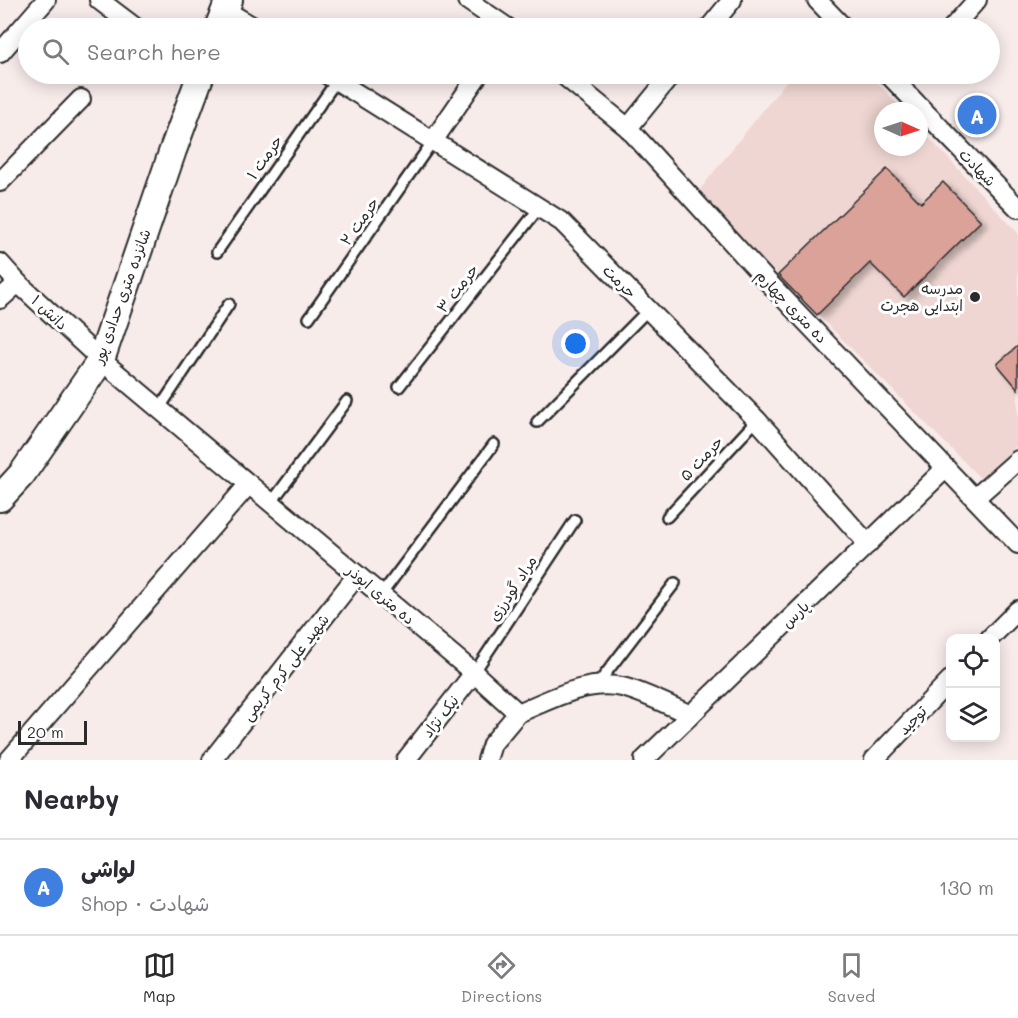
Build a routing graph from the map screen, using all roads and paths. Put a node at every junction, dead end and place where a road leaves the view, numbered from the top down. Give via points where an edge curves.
1 (46, 0) edge
2 (99, 0) edge
3 (467, 0) edge
4 (732, 0) edge
5 (817, 0) edge
6 (977, 0) edge
7 (30, 18) edge
8 (123, 18) edge
9 (493, 18) edge
10 (717, 18) edge
11 (834, 18) edge
12 (961, 18) edge
13 (18, 32) edge
14 (0, 53) edge
15 (195, 84) edge
16 (327, 84) edge
17 (343, 84) edge
18 (472, 84) edge
19 (574, 84) edge
20 (664, 84) edge
21 (905, 84) edge
22 (81, 99) dead end
23 (627, 128) junction
24 (433, 141) junction
25 (0, 182) edge
26 (539, 208) junction
27 (1018, 208) edge
28 (217, 252) dead end
29 (0, 263) edge
30 (18, 283) junction
31 (0, 299) edge
32 (230, 303) dead end
33 (648, 310) junction
34 (309, 318) dead end
35 (101, 360) junction
36 (399, 387) dead end
37 (347, 401) dead end
38 (159, 409) junction
39 (757, 420) junction
40 (537, 422) dead end
41 (494, 444) dead end
42 (1018, 460) edge
43 (946, 468) junction
44 (249, 484) junction
45 (3, 487) edge
46 (975, 498) junction
47 (271, 502) junction
48 (667, 517) dead end
49 (574, 520) dead end
50 (868, 544) junction
51 (1018, 544) edge
52 (357, 575) junction
53 (675, 584) dead end
54 (381, 595) junction
55 (1018, 610) edge
56 (995, 634) edge
57 (474, 673) junction
58 (597, 685) junction
59 (946, 685) edge
60 (518, 713) junction
61 (691, 715) junction
62 (9, 760) edge
63 (212, 760) edge
64 (406, 760) edge
65 (487, 760) edge
66 (644, 760) edge
67 (874, 760) edge

1 - 7 street
2 - 8 street
3 - 9 street
4 - 10 street
5 - 11 street
6 - 12 street
13 - 14 street
15 - 35 street, شانزده متری حدادی پور
16 - 28 lane, حرمت ۱
17 - 24 street, حرمت
18 - 24 street
19 - 23 street, ده متری چهارم
20 - 23 street
21 - 27 street, شهادت
22 - 25 street
23 - 43 street, ده متری چهارم via 769,284
24 - 26 street, حرمت
24 - 34 lane, حرمت ۲
26 - 33 street, حرمت via 562,222
26 - 36 lane, حرمت ۳
29 - 30 street, دانش ۱
30 - 31 street
30 - 35 street, دانش ۱
32 - 38 lane
33 - 39 street, حرمت
33 - 40 lane
35 - 38 street, ده متری ابوذر
35 - 45 street, شانزده متری حدادی پور via 22,474
37 - 47 lane
38 - 44 street, ده متری ابوذر
39 - 48 lane, حرمت ۵
39 - 50 street, حرمت
41 - 54 lane
42 - 46 street
43 - 46 street, ده متری چهارم
43 - 50 street, پارس
44 - 47 street, ده متری ابوذر
44 - 62 street
46 - 51 street, ده متری چهارم
47 - 52 street, ده متری ابوذر
49 - 57 lane, مراد گودرزی
50 - 61 street, پارس
52 - 54 street, ده متری ابوذر
52 - 63 street, شهید علی کرم کریمی
53 - 58 lane
54 - 57 street, ده متری ابوذر
55 - 56 street
57 - 60 street, ده متری ابوذر
57 - 64 street, نیک نژاد
58 - 60 street
58 - 61 street via 622,687
59 - 67 street, توحید
60 - 65 street via 492,744
61 - 66 street, پارس

